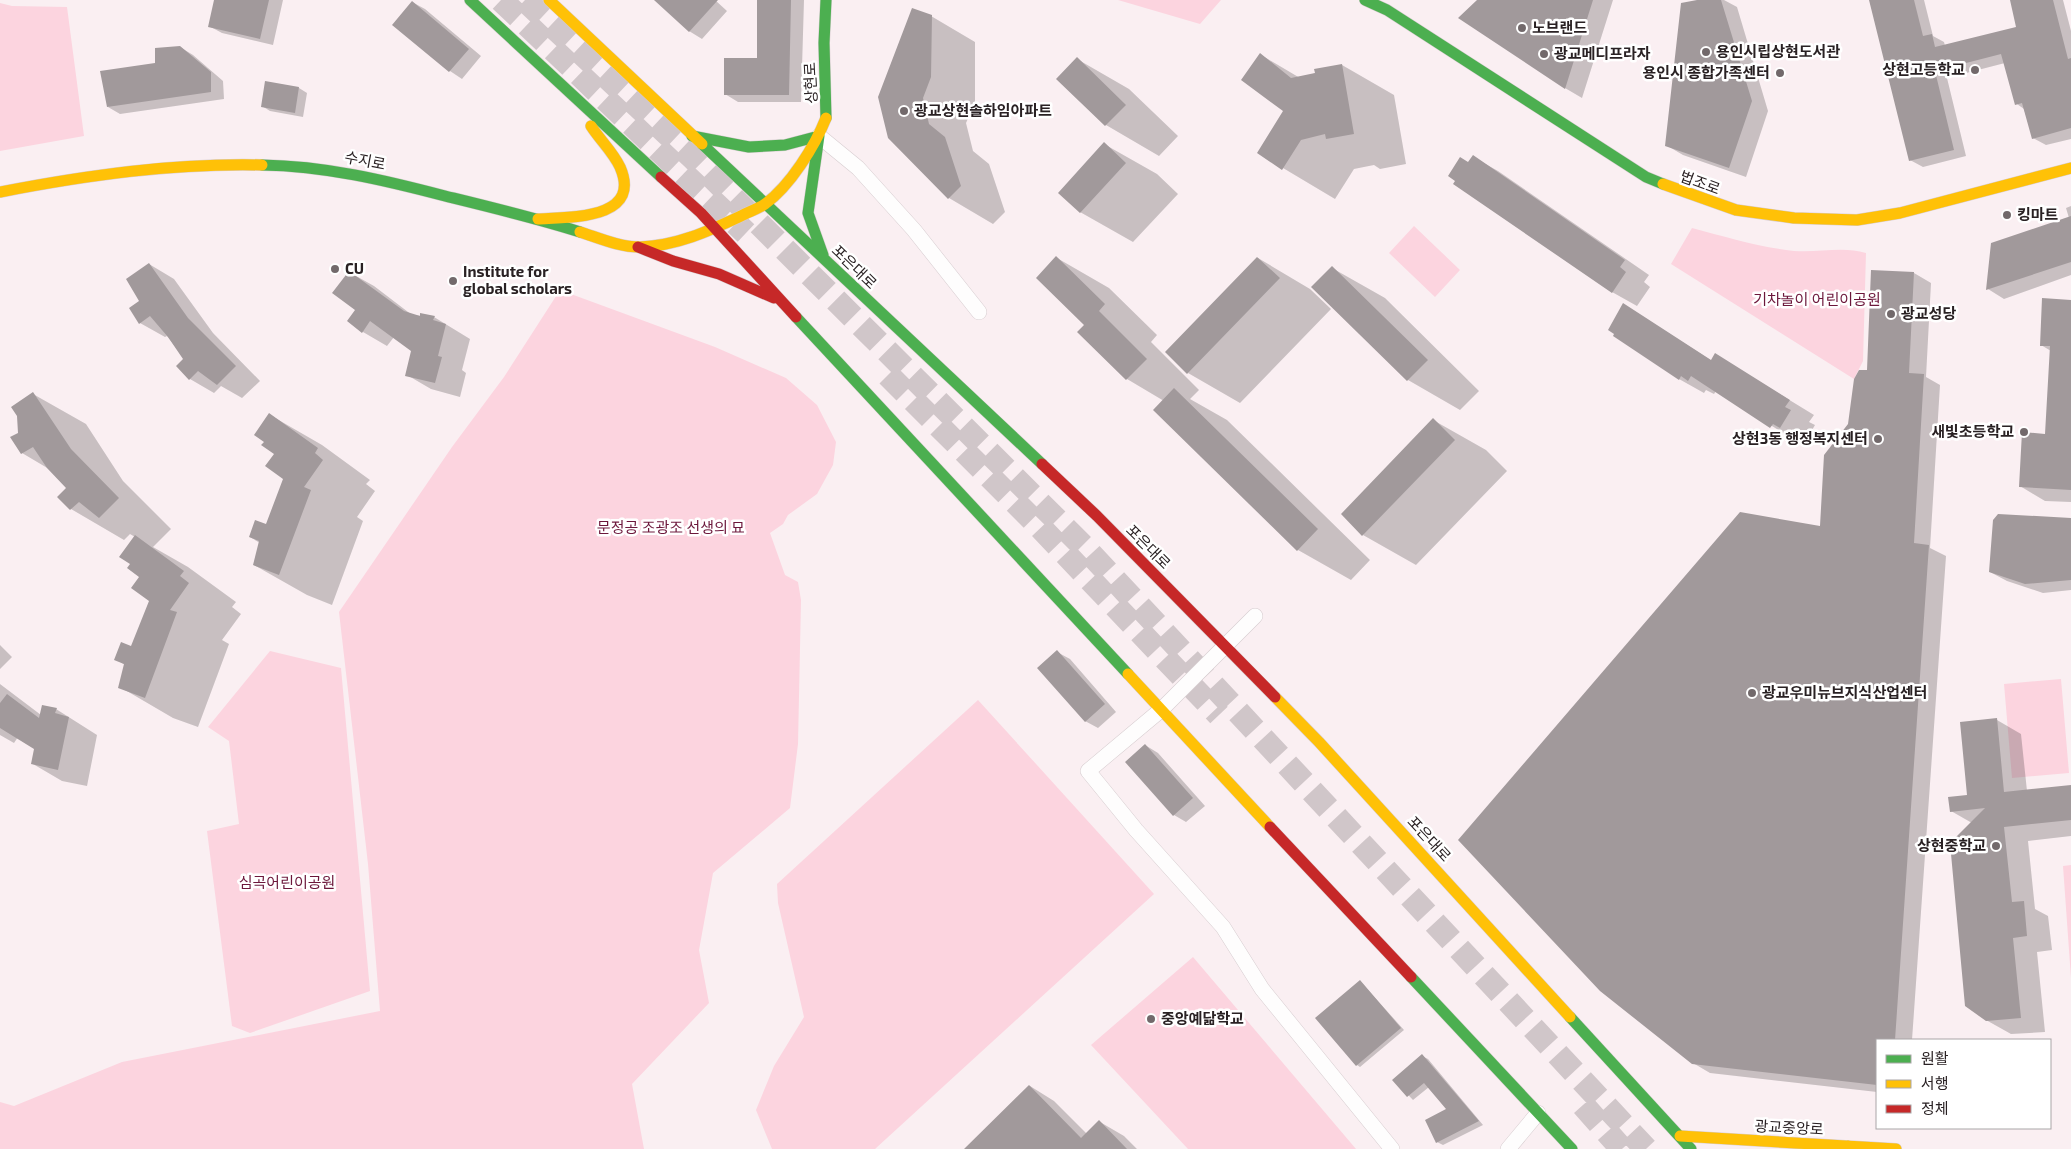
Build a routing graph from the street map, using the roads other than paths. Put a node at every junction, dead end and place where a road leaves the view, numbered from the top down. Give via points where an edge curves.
1 (470, 0) edge
2 (549, 0) edge
3 (826, 0) edge
4 (1365, 0) edge
5 (574, 96) junction
6 (692, 136) junction
7 (819, 136) junction
8 (2071, 168) edge
9 (0, 192) edge
10 (765, 204) junction
11 (538, 219) junction
12 (715, 228) junction
13 (638, 247) junction
14 (825, 260) junction
15 (782, 301) junction
16 (979, 312) dead end
17 (1255, 616) dead end
18 (1225, 646) junction
19 (1162, 709) junction
20 (1538, 1113) junction
21 (1677, 1139) junction
22 (1845, 1148) edge
23 (1392, 1149) edge
24 (1508, 1149) edge
25 (1572, 1149) edge
26 (1691, 1149) edge
27 (1896, 1149) edge

1 - 5 main road
2 - 6 main road, 포은대로
3 - 7 main road, 상현로 via 824,43 828,114
4 - 8 main road, 법조로 via 1387,10 1646,177 1697,199 1736,210 1794,218 1865,219
5 - 11 main road via 621,171 624,187 621,200 609,212
5 - 12 main road
6 - 7 main road via 749,147 785,145
6 - 10 main road, 포은대로
7 - 10 main road, 상현로 via 800,167
7 - 14 main road via 808,213
7 - 16 street via 858,168 914,230
9 - 11 main road, 수지로 via 90,175 229,164 293,165 358,174
10 - 12 main road, 수지로
10 - 14 main road, 포은대로
11 - 13 main road, 수지로 via 617,244
12 - 13 main road, 수지로 via 671,244
12 - 15 main road
13 - 15 main road via 673,262 719,274
14 - 18 main road, 포은대로 via 1097,516
15 - 19 main road
17 - 18 street
18 - 19 street
18 - 21 main road, 포은대로 via 1319,742
19 - 20 main road
19 - 23 street via 1088,771 1223,928 1262,989
20 - 24 street
20 - 25 main road
21 - 22 main road, 광교중앙로
21 - 26 main road, 포은대로
22 - 27 main road, 광교중앙로

